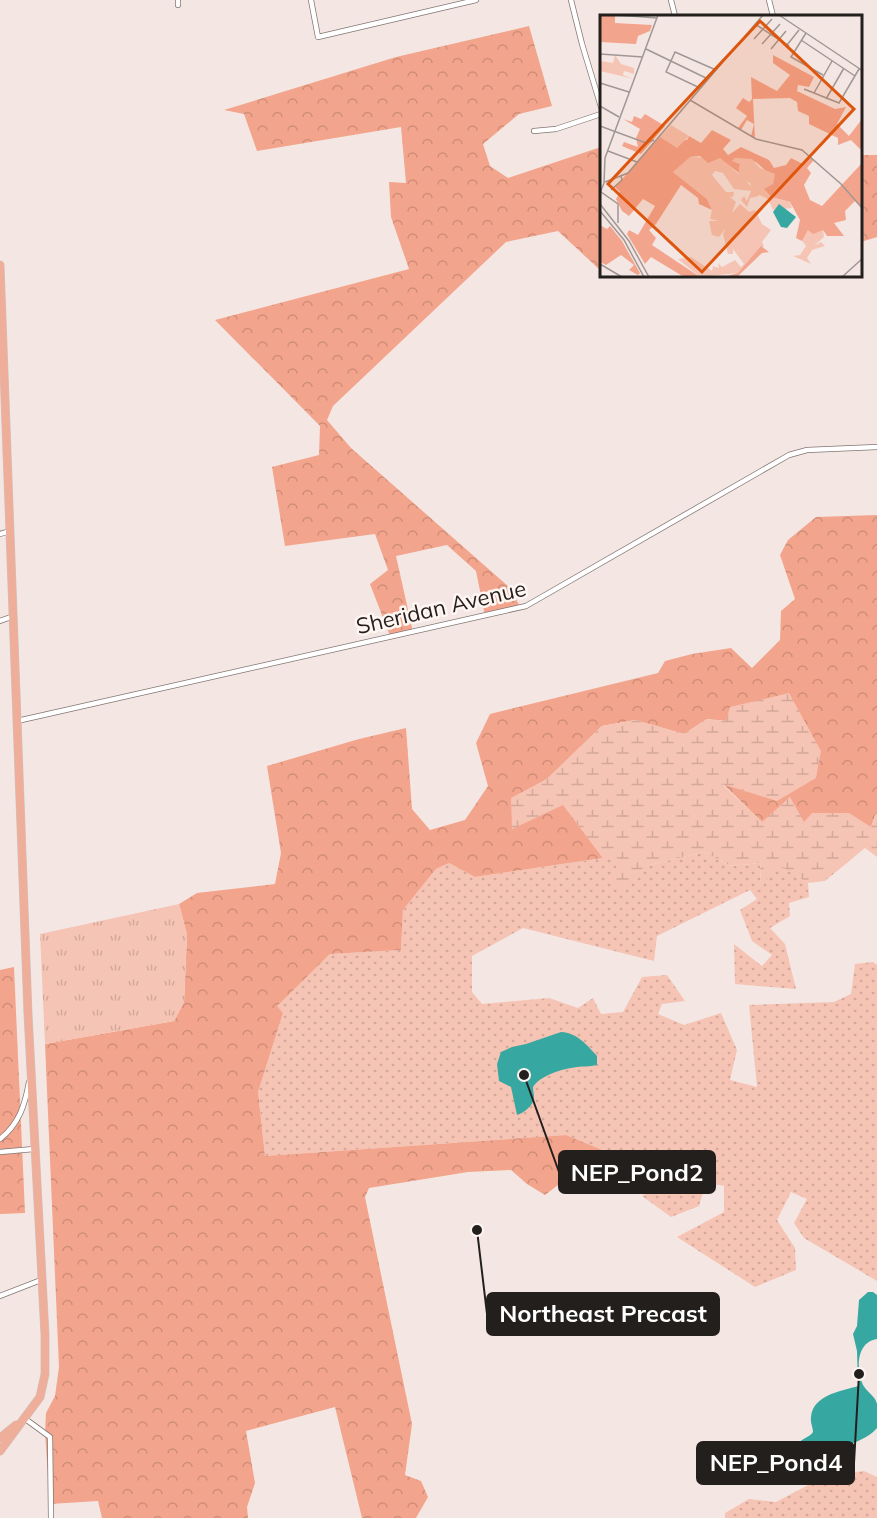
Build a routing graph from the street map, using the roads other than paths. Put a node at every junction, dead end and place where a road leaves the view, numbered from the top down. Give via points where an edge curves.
1 (311, 0) edge
2 (476, 0) edge
3 (571, 0) edge
4 (670, 0) edge
5 (769, 0) edge
6 (675, 15) edge
7 (773, 15) edge
8 (600, 104) edge
9 (600, 114) edge
10 (534, 131) dead end
11 (0, 265) edge
12 (877, 447) edge
13 (4, 448) edge
14 (10, 531) junction
15 (0, 534) edge
16 (14, 616) junction
17 (0, 621) edge
18 (17, 721) junction
19 (31, 1068) junction
20 (0, 1139) edge
21 (34, 1149) junction
22 (0, 1152) edge
23 (41, 1280) junction
24 (0, 1296) edge
25 (22, 1420) junction
26 (0, 1437) edge
27 (0, 1451) edge
28 (51, 1518) edge

1 - 2 street via 318,37
3 - 8 street
4 - 6 street
5 - 7 street
9 - 10 street via 556,129
11 - 13 main road
12 - 18 street, Sheridan Avenue via 807,450 789,455 526,606
13 - 14 main road
14 - 15 street
14 - 16 main road
16 - 17 street
16 - 18 main road
18 - 19 main road
19 - 20 street via 19,1118
19 - 21 main road
21 - 22 street
21 - 23 main road
23 - 24 street
23 - 25 main road via 45,1374 40,1397
25 - 26 main road
25 - 27 main road
25 - 28 street via 50,1437

